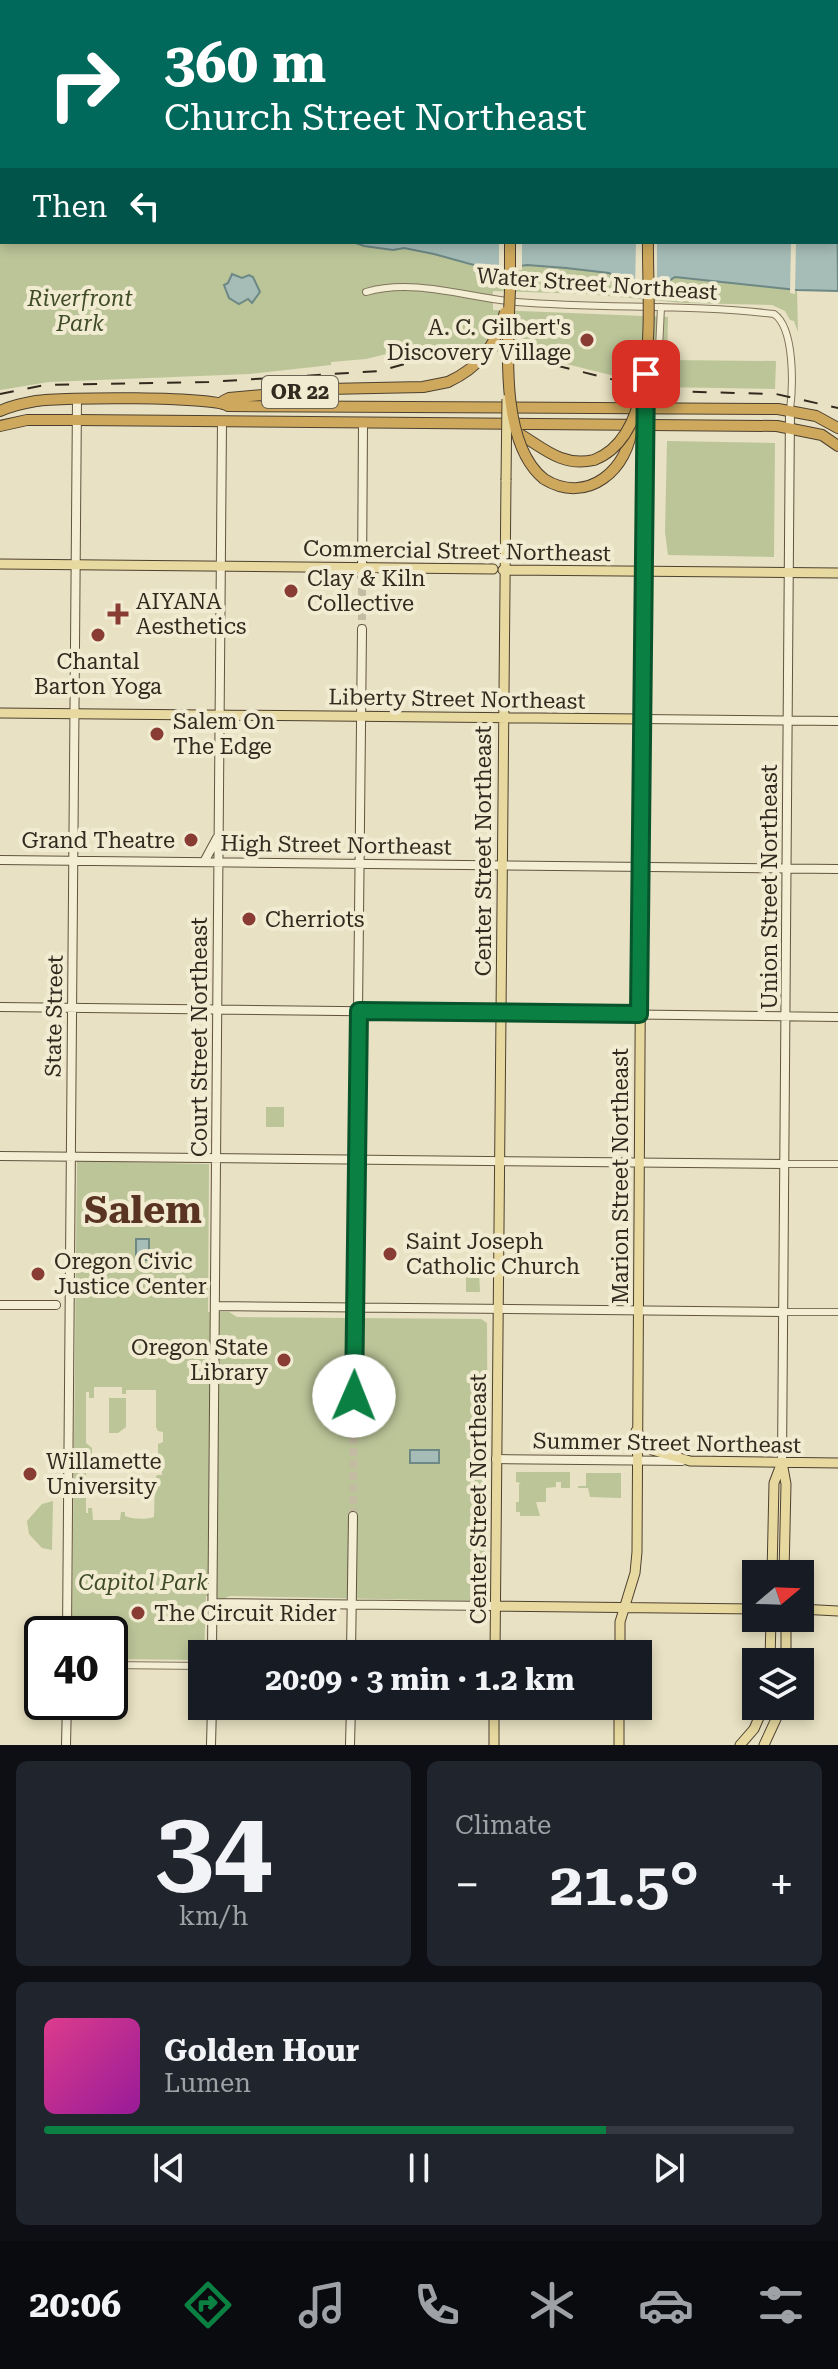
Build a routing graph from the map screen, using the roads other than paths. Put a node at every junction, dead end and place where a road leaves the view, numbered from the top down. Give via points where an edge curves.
1 (510, 244) edge
2 (648, 244) edge
3 (510, 290) junction
4 (366, 292) dead end
5 (661, 307) junction
6 (778, 315) joint
7 (658, 370) dead end
8 (646, 374) junction
9 (507, 384) junction
10 (77, 399) junction
11 (223, 401) junction
12 (790, 410) junction
13 (0, 411) edge
14 (77, 420) junction
15 (222, 421) junction
16 (363, 423) junction
17 (502, 424) junction
18 (632, 424) junction
19 (0, 426) edge
20 (790, 428) junction
21 (838, 428) edge
22 (838, 446) edge
23 (0, 564) edge
24 (76, 565) junction
25 (221, 567) junction
26 (362, 568) junction
27 (498, 570) junction
28 (643, 571) junction
29 (789, 572) junction
30 (838, 573) edge
31 (362, 584) tunnel mouth
32 (362, 629) tunnel mouth
33 (0, 713) edge
34 (75, 713) junction
35 (220, 715) junction
36 (361, 716) junction
37 (502, 718) junction
38 (642, 719) junction
39 (788, 721) junction
40 (838, 721) edge
41 (219, 834) junction
42 (0, 860) edge
43 (74, 861) junction
44 (204, 862) junction
45 (219, 862) junction
46 (360, 864) junction
47 (501, 865) junction
48 (641, 867) junction
49 (786, 868) junction
50 (838, 869) edge
51 (0, 1007) edge
52 (73, 1008) junction
53 (217, 1009) junction
54 (359, 1011) junction
55 (500, 1012) junction
56 (639, 1014) junction
57 (786, 1017) junction
58 (838, 1017) edge
59 (0, 1156) edge
60 (71, 1157) junction
61 (216, 1159) junction
62 (358, 1160) junction
63 (498, 1161) junction
64 (638, 1162) junction
65 (784, 1164) junction
66 (838, 1164) edge
67 (0, 1305) edge
68 (56, 1305) joint
69 (70, 1305) junction
70 (215, 1306) junction
71 (355, 1308) junction
72 (497, 1309) junction
73 (637, 1310) junction
74 (783, 1312) junction
75 (838, 1312) edge
76 (354, 1396) tunnel mouth
77 (636, 1431) junction
78 (496, 1459) junction
79 (638, 1460) junction
80 (690, 1461) junction
81 (782, 1462) junction
82 (838, 1463) edge
83 (353, 1516) tunnel mouth
84 (773, 1535) junction
85 (772, 1560) edge
86 (780, 1560) edge
87 (784, 1560) edge
88 (213, 1603) junction
89 (353, 1605) junction
90 (495, 1606) junction
91 (624, 1607) junction
92 (742, 1609) edge
93 (814, 1610) edge
94 (838, 1611) edge
95 (67, 1616) edge
96 (212, 1640) edge
97 (352, 1640) edge
98 (495, 1640) edge
99 (620, 1640) edge
100 (128, 1665) edge
101 (188, 1666) edge
102 (67, 1720) edge
103 (212, 1720) edge
104 (351, 1720) edge
105 (494, 1720) edge
106 (619, 1720) edge
107 (758, 1720) edge
108 (776, 1720) edge
109 (66, 1745) edge
110 (211, 1745) edge
111 (350, 1745) edge
112 (494, 1745) edge
113 (619, 1745) edge
114 (740, 1745) edge
115 (764, 1745) edge

1 - 3 highway, OR 22
2 - 8 highway, bridge
3 - 9 highway, bridge
3 - 11 highway, OR 22, bridge via 489,351 448,382
4 - 5 street, Water Street Northeast via 411,288 518,302
5 - 6 street, Water Street Northeast
5 - 7 street
6 - 12 street, Union Street Northeast via 792,366
8 - 17 highway, bridge via 627,434 594,460 556,458
8 - 28 main road, Marion Street Northeast, bridge
9 - 18 highway, bridge via 521,448 531,466 554,485 574,489 602,480 624,459
9 - 27 main road, Center Street Northeast, bridge
10 - 11 highway, OR 22
10 - 13 highway, OR 22 via 38,400
10 - 14 main road, State Street
11 - 12 highway via 228,406
12 - 20 main road, Union Street Northeast
12 - 21 highway
14 - 15 highway, OR 22
14 - 19 highway, OR 22
14 - 24 main road, State Street
15 - 16 highway, OR 22
15 - 25 main road, Court Street Northeast
16 - 17 highway, OR 22
16 - 26 main road
17 - 18 highway
18 - 20 highway
20 - 22 highway via 822,435
20 - 29 main road, Union Street Northeast
23 - 24 main road, Commercial Street Northeast
24 - 25 main road, Commercial Street Northeast
24 - 34 main road, State Street
25 - 26 main road, Commercial Street Northeast
25 - 35 main road, Court Street Northeast
26 - 27 main road, Commercial Street Northeast
26 - 31 main road
27 - 28 main road, Commercial Street Northeast
27 - 37 main road, Center Street Northeast
28 - 29 main road, Commercial Street Northeast
28 - 38 main road, Marion Street Northeast
29 - 30 main road, Commercial Street Northeast
29 - 39 main road, Union Street Northeast
32 - 36 main road
33 - 34 main road, Liberty Street Northeast
34 - 35 main road, Liberty Street Northeast
34 - 43 main road, State Street
35 - 36 main road, Liberty Street Northeast
35 - 41 main road, Court Street Northeast
36 - 37 main road, Liberty Street Northeast
36 - 46 main road
37 - 38 main road, Liberty Street Northeast
37 - 47 main road, Center Street Northeast
38 - 39 main road, Liberty Street Northeast
38 - 48 main road, Marion Street Northeast
39 - 40 main road, Liberty Street Northeast
39 - 49 main road, Union Street Northeast
41 - 44 main road
41 - 45 main road, Court Street Northeast
42 - 43 main road, High Street Northeast
43 - 44 main road, High Street Northeast
43 - 52 main road, State Street
44 - 45 main road, High Street Northeast
45 - 46 main road, High Street Northeast
45 - 53 main road, Court Street Northeast
46 - 47 main road, High Street Northeast
46 - 54 main road
47 - 48 main road, High Street Northeast
47 - 55 main road, Center Street Northeast
48 - 49 main road, High Street Northeast
48 - 56 main road, Marion Street Northeast
49 - 50 main road, High Street Northeast
49 - 57 main road, Union Street Northeast
51 - 52 main road
52 - 53 main road
52 - 60 main road, State Street
53 - 54 main road
53 - 61 main road, Court Street Northeast
54 - 55 main road
54 - 62 main road
55 - 56 main road
55 - 63 main road, Center Street Northeast
56 - 57 main road
56 - 64 main road, Marion Street Northeast
57 - 58 main road
57 - 65 main road, Union Street Northeast
59 - 60 main road
60 - 61 main road
60 - 69 main road, State Street
61 - 62 main road
61 - 70 main road, Court Street Northeast
62 - 63 main road
62 - 71 main road
63 - 64 main road
63 - 72 main road, Center Street Northeast
64 - 65 main road
64 - 73 main road, Marion Street Northeast
65 - 66 street
65 - 74 main road, Union Street Northeast
67 - 68 main road
68 - 69 street
69 - 95 main road, State Street
70 - 71 main road
70 - 88 main road, Court Street Northeast
71 - 72 main road
71 - 76 main road
72 - 73 main road
72 - 78 main road, Center Street Northeast
73 - 74 main road
73 - 77 main road, Marion Street Northeast
74 - 75 street
74 - 81 main road, Union Street Northeast
77 - 79 main road, Marion Street Northeast
77 - 80 main road via 652,1450
78 - 79 main road, Summer Street Northeast
78 - 90 main road, Center Street Northeast
79 - 80 main road, Summer Street Northeast
79 - 91 main road, Marion Street Northeast via 636,1563
80 - 81 main road, Summer Street Northeast
81 - 82 main road, Summer Street Northeast
81 - 84 main road, Union Street Northeast via 774,1483
81 - 87 main road, Union Street Northeast
83 - 89 main road
84 - 85 main road, Union Street Northeast
84 - 86 main road via 780,1538
88 - 89 main road
88 - 96 main road, Court Street Northeast
89 - 90 main road
89 - 97 main road
90 - 91 main road
90 - 98 main road, Center Street Northeast
91 - 92 main road
91 - 99 main road, Marion Street Northeast
93 - 94 main road
100 - 101 street
102 - 109 main road
103 - 110 main road
104 - 111 main road
105 - 112 main road
106 - 113 main road
107 - 114 main road
108 - 115 main road

